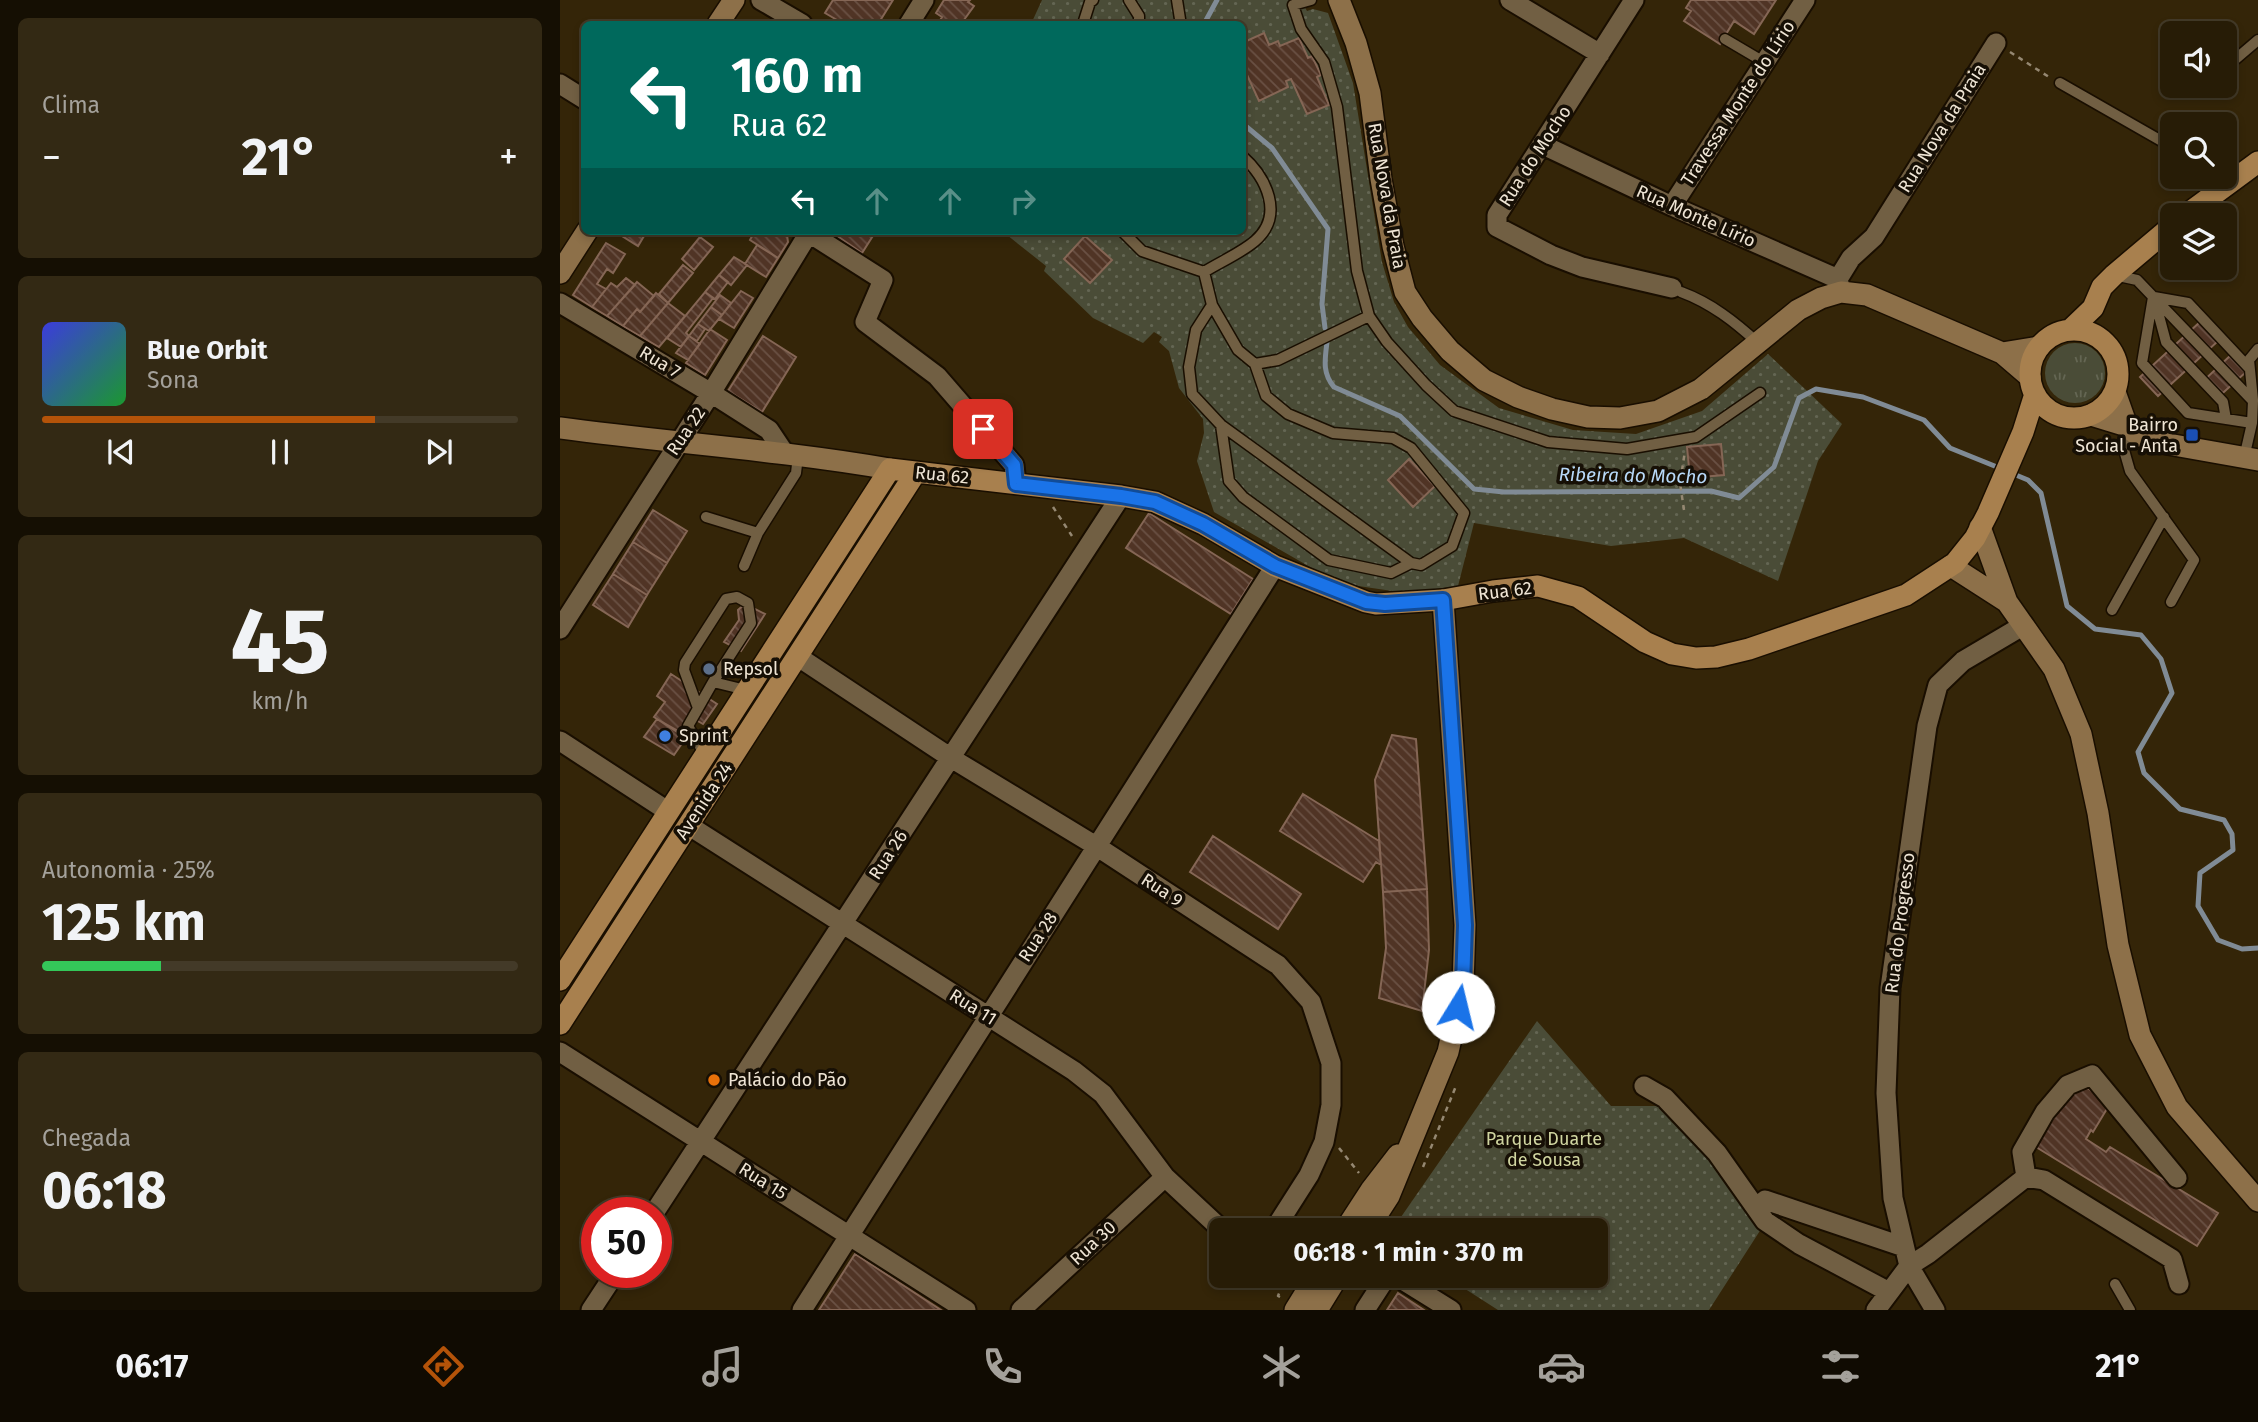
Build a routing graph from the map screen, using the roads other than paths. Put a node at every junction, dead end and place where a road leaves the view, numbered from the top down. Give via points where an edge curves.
1 (734, 0) edge
2 (761, 0) edge
3 (924, 0) edge
4 (1093, 0) edge
5 (1129, 0) edge
6 (1177, 0) edge
7 (1311, 0) edge
8 (1339, 0) edge
9 (1510, 0) edge
10 (1634, 0) edge
11 (1805, 0) edge
12 (720, 21) edge
13 (797, 21) edge
14 (911, 21) edge
15 (1084, 21) edge
16 (1139, 21) edge
17 (1180, 21) edge
18 (1725, 39) dead end
19 (2258, 40) edge
20 (1996, 43) road end
21 (1600, 54) junction
22 (2237, 58) edge
23 (1764, 62) junction
24 (2060, 83) road end
25 (560, 84) edge
26 (581, 97) edge
27 (2160, 140) edge
28 (1543, 145) junction
29 (1246, 159) edge
30 (2258, 162) edge
31 (2199, 203) edge
32 (1672, 206) junction
33 (584, 235) edge
34 (806, 235) edge
35 (813, 235) edge
36 (1126, 235) edge
37 (2160, 236) edge
38 (1204, 272) junction
39 (560, 273) edge
40 (2114, 275) junction
41 (1840, 286) junction
42 (1676, 290) joint
43 (2154, 297) junction
44 (560, 303) edge
45 (1212, 305) junction
46 (2093, 308) junction
47 (1368, 316) junction
48 (2070, 330) junction
49 (2098, 337) junction
50 (1758, 343) junction
51 (2039, 347) junction
52 (2258, 349) edge
53 (2002, 353) junction
54 (1255, 364) junction
55 (2249, 368) junction
56 (2032, 386) junction
57 (2115, 392) junction
58 (711, 393) junction
59 (1760, 393) dead end
60 (2255, 403) edge
61 (2055, 414) junction
62 (2091, 415) junction
63 (2226, 419) junction
64 (2252, 423) junction
65 (1221, 425) junction
66 (560, 428) edge
67 (2131, 429) junction
68 (2023, 432) junction
69 (680, 443) junction
70 (791, 455) junction
71 (2251, 459) edge
72 (890, 469) junction
73 (916, 472) junction
74 (1016, 484) junction
75 (1121, 496) junction
76 (705, 517) dead end
77 (2164, 517) junction
78 (1980, 527) junction
79 (758, 533) junction
80 (1411, 563) junction
81 (744, 566) dead end
82 (1275, 566) junction
83 (1951, 566) junction
84 (1443, 600) junction
85 (2007, 602) junction
86 (2171, 602) dead end
87 (2112, 610) dead end
88 (2024, 625) junction
89 (560, 629) edge
90 (797, 656) junction
91 (713, 682) junction
92 (747, 691) junction
93 (698, 708) junction
94 (560, 741) edge
95 (705, 755) junction
96 (951, 758) junction
97 (670, 812) junction
98 (688, 825) junction
99 (1096, 846) junction
100 (843, 925) junction
101 (560, 980) edge
102 (988, 1017) junction
103 (560, 1024) edge
104 (560, 1052) edge
105 (1644, 1086) dead end
106 (1412, 1137) junction
107 (700, 1142) junction
108 (1165, 1177) junction
109 (2026, 1177) junction
110 (2177, 1178) dead end
111 (664, 1197) edge
112 (1765, 1200) dead end
113 (2258, 1201) edge
114 (1209, 1218) edge
115 (1282, 1218) edge
116 (1353, 1218) edge
117 (1375, 1218) edge
118 (849, 1235) junction
119 (1907, 1257) junction
120 (2115, 1284) dead end
121 (2179, 1284) dead end
122 (605, 1288) edge
123 (1309, 1288) edge
124 (1331, 1288) edge
125 (1379, 1288) edge
126 (1415, 1288) edge
127 (1889, 1292) junction
128 (591, 1310) edge
129 (802, 1310) edge
130 (966, 1310) edge
131 (1021, 1310) edge
132 (1295, 1310) edge
133 (1317, 1310) edge
134 (1365, 1310) edge
135 (1451, 1310) edge
136 (1876, 1310) edge
137 (1935, 1310) edge
138 (2130, 1310) edge

1 - 12 street
2 - 13 street
3 - 14 street
4 - 15 lane
5 - 16 lane
6 - 17 lane
7 - 47 lane via 1293,5 1301,29 1324,62 1337,107 1357,271
8 - 50 street, Rua Nova da Praia via 1370,93 1381,179 1405,292 1450,351 1485,380 1552,409 1620,418 1658,411 1701,389
9 - 21 street
10 - 21 street, Rua do Mocho
11 - 23 street, Travessa Monte do Lírio
18 - 23 lane
19 - 22 lane
20 - 41 street, Rua Nova da Praia via 1874,237 1851,258
21 - 28 street, Rua do Mocho
23 - 32 street, Travessa Monte do Lírio
24 - 27 lane
25 - 26 street
28 - 32 street, Rua Monte Lírio
28 - 42 street, Rua do Mocho via 1497,215 1497,227 1582,267
29 - 38 lane via 1270,195 1269,223 1256,240
30 - 31 main road
32 - 41 street, Rua Monte Lírio
33 - 39 street
34 - 58 street, Rua 22
35 - 74 street via 883,280 865,322 937,376 1014,465
36 - 38 lane via 1142,251
37 - 40 main road
38 - 45 lane
40 - 43 lane via 2137,280
40 - 46 main road via 2102,287
41 - 50 street, Rua Nova da Praia via 1798,310
41 - 53 street
42 - 50 lane via 1730,318
43 - 55 lane via 2188,303
43 - 60 lane
43 - 63 lane via 2166,342 2223,402
43 - 63 lane via 2142,363 2188,413
44 - 58 street, Rua 7
45 - 54 lane via 1238,350
45 - 65 lane via 1196,330 1189,367 1192,394
46 - 48 main road
46 - 49 main road
47 - 54 lane via 1278,360
47 - 59 lane via 1454,411 1548,442 1627,449 1696,437
48 - 49 main road
48 - 51 main road via 2048,338
49 - 57 main road via 2118,368
51 - 53 street
51 - 56 main road via 2033,357
52 - 55 lane
53 - 56 street
54 - 80 lane via 1266,396 1287,414 1333,433 1393,438 1411,448 1464,513 1452,546 1421,565
55 - 60 lane
56 - 61 main road via 2043,406
56 - 68 main road, Rua 62
57 - 62 main road
57 - 67 street
58 - 69 street, Rua 22
58 - 70 street, Rua 7 via 769,430
60 - 64 lane
61 - 62 main road via 2067,418
61 - 68 main road
62 - 67 street
63 - 64 lane
64 - 71 lane
65 - 80 lane
65 - 80 lane via 1229,481 1243,497 1329,560 1391,573
66 - 69 street, Rua 62
67 - 71 street via 2151,441
67 - 77 lane via 2124,450 2130,471
68 - 78 main road, Rua 62
69 - 70 street, Rua 62
69 - 89 street, Rua 22
70 - 72 street, Rua 62
70 - 79 lane via 796,473
72 - 73 main road, Rua 62
72 - 92 main road, Avenida 24
73 - 74 main road, Rua 62
73 - 90 main road, Avenida 24
74 - 75 main road, Rua 62
75 - 82 main road, Rua 62 via 1155,502
75 - 96 street, Rua 26
76 - 79 lane
77 - 86 lane via 2194,560
77 - 87 lane
78 - 83 main road, Rua 62 via 1964,555
78 - 85 street
79 - 81 lane
82 - 84 main road, Rua 62 via 1366,602
82 - 99 street, Rua 28
83 - 84 main road, Rua 62 via 1906,595 1716,657 1672,654 1645,642 1578,597 1538,586
83 - 85 street
84 - 106 street via 1465,925 1463,985 1448,1052
85 - 88 street
88 - 113 street via 2054,669 2081,734 2118,945 2140,1035 2177,1107
88 - 119 street, Rua do Progresso via 1963,661 1938,685 1927,726 1890,988 1886,1093 1894,1198
90 - 96 street, Rua 9
90 - 98 main road, Avenida 24
91 - 92 lane
91 - 93 lane
91 - 93 lane via 751,623 748,603 737,597 726,599 685,663
92 - 95 main road, Avenida 24
93 - 95 lane via 688,726
94 - 97 street
95 - 97 main road, Avenida 24
96 - 99 street, Rua 9
96 - 100 street, Rua 26
97 - 101 main road, Avenida 24
98 - 100 street, Rua 11
98 - 103 main road, Avenida 24
99 - 102 street, Rua 28
99 - 115 street, Rua 9 via 1278,965 1311,1002 1331,1063 1331,1105 1324,1142
100 - 102 street, Rua 11
100 - 107 street, Rua 26
102 - 108 street, Rua 11 via 1103,1094
102 - 118 street, Rua 28
104 - 107 street, Rua 15
105 - 127 street via 1665,1098 1717,1153 1765,1220 1799,1244
106 - 116 street
106 - 117 street via 1389,1196
107 - 111 street, Rua 26
107 - 118 street, Rua 15
108 - 114 street, Rua 11
108 - 131 street, Rua 30
109 - 110 street via 2022,1152 2045,1112 2068,1085 2092,1075
109 - 119 street via 1928,1254
109 - 121 street via 2044,1180 2172,1259
112 - 119 street
118 - 129 street, Rua 28
118 - 130 street, Rua 15
119 - 127 street
119 - 137 street, Rua do Progresso
120 - 138 lane
122 - 128 street
123 - 132 street
124 - 133 street
125 - 134 street
126 - 135 street
127 - 136 street

